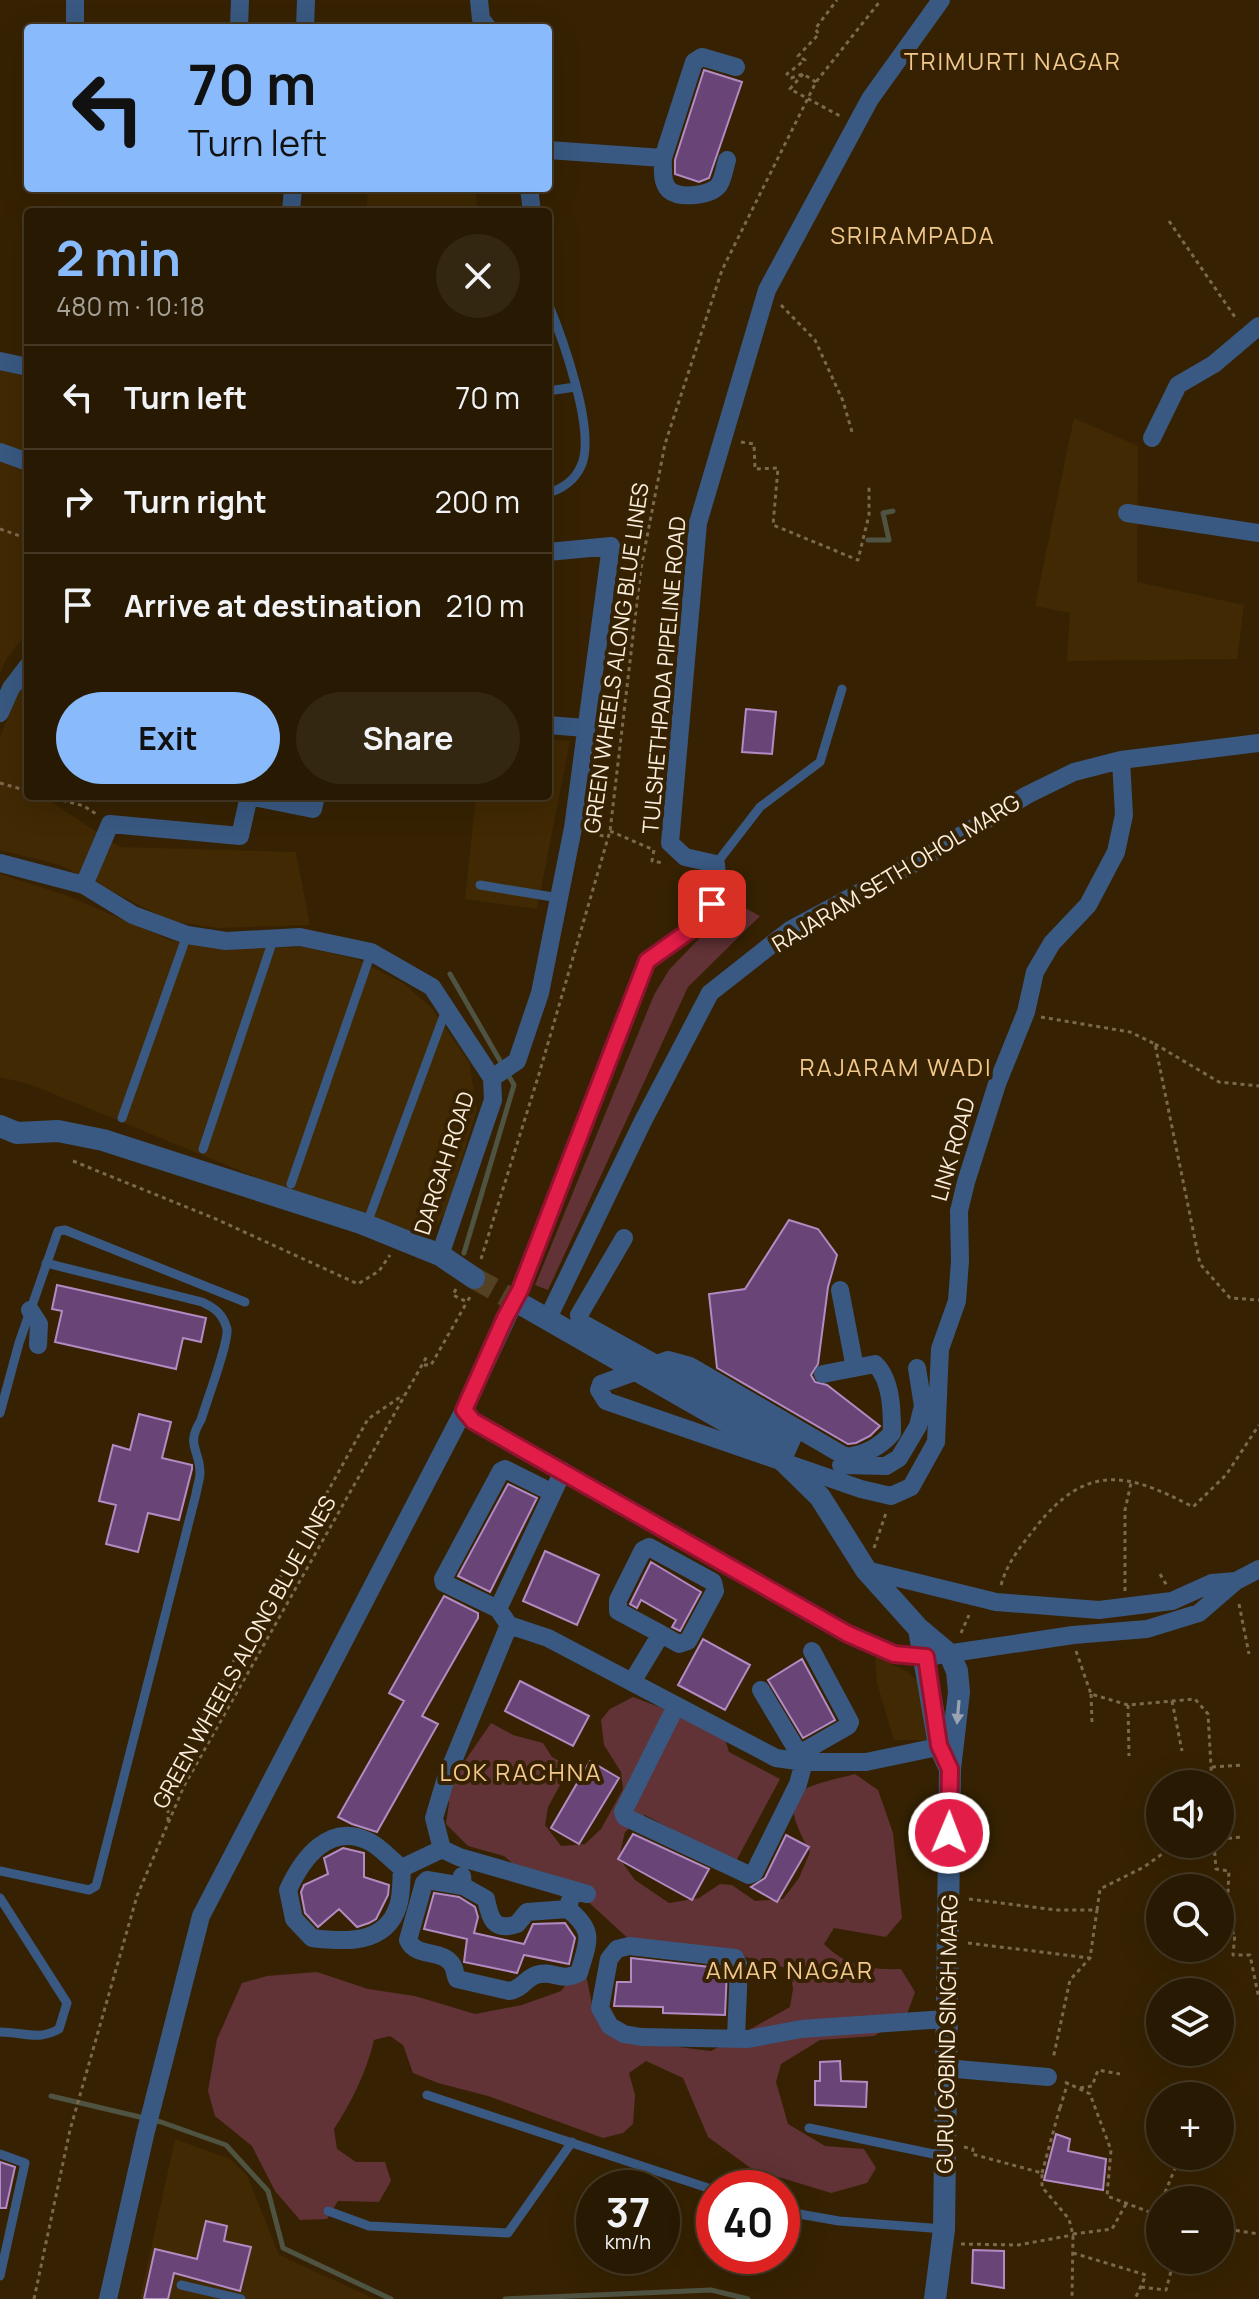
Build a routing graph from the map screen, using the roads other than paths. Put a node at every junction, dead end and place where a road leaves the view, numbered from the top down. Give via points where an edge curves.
1 (75, 0) edge
2 (240, 0) edge
3 (306, 0) edge
4 (479, 0) edge
5 (941, 0) edge
6 (75, 24) edge
7 (239, 24) edge
8 (305, 24) edge
9 (485, 24) edge
10 (736, 67) dead end
11 (552, 150) edge
12 (663, 158) junction
13 (727, 160) dead end
14 (552, 313) edge
15 (1253, 331) edge
16 (0, 361) edge
17 (24, 366) edge
18 (575, 387) junction
19 (552, 390) edge
20 (1152, 438) dead end
21 (0, 452) edge
22 (24, 461) edge
23 (552, 491) edge
24 (1127, 513) dead end
25 (1259, 533) edge
26 (552, 552) edge
27 (24, 671) edge
28 (842, 689) dead end
29 (0, 713) edge
30 (552, 725) edge
31 (585, 728) junction
32 (1259, 743) edge
33 (1121, 760) junction
34 (248, 800) edge
35 (269, 800) edge
36 (315, 800) edge
37 (0, 863) edge
38 (716, 864) junction
39 (84, 885) junction
40 (480, 885) dead end
41 (559, 898) junction
42 (187, 935) junction
43 (273, 940) junction
44 (371, 952) junction
45 (446, 1010) junction
46 (495, 1075) junction
47 (122, 1118) dead end
48 (8, 1129) edge
49 (203, 1149) dead end
50 (291, 1184) dead end
51 (370, 1215) dead end
52 (624, 1238) dead end
53 (440, 1255) junction
54 (46, 1263) junction
55 (477, 1270) tunnel mouth
56 (561, 1288) junction
57 (840, 1290) dead end
58 (523, 1298) junction
59 (587, 1301) junction
60 (245, 1302) dead end
61 (30, 1310) junction
62 (548, 1318) junction
63 (38, 1345) dead end
64 (855, 1368) junction
65 (917, 1368) dead end
66 (823, 1374) dead end
67 (464, 1410) junction
68 (0, 1413) edge
69 (782, 1461) junction
70 (563, 1471) junction
71 (826, 1476) junction
72 (543, 1488) dead end
73 (1259, 1569) edge
74 (866, 1570) junction
75 (1236, 1581) junction
76 (504, 1617) junction
77 (919, 1629) junction
78 (661, 1634) junction
79 (812, 1651) dead end
80 (950, 1655) junction
81 (926, 1657) junction
82 (632, 1682) junction
83 (761, 1690) dead end
84 (676, 1706) junction
85 (947, 1744) junction
86 (802, 1758) junction
87 (450, 1853) junction
88 (402, 1868) junction
89 (0, 1871) edge
90 (463, 1886) junction
91 (0, 1898) edge
92 (568, 1909) junction
93 (945, 2019) junction
94 (2, 2029) edge
95 (736, 2038) junction
96 (945, 2068) junction
97 (1048, 2077) road end
98 (427, 2095) dead end
99 (809, 2128) dead end
100 (572, 2142) junction
101 (945, 2150) junction
102 (0, 2154) edge
103 (696, 2184) edge
104 (328, 2211) dead end
105 (800, 2214) edge
106 (944, 2236) junction
107 (0, 2276) edge
108 (181, 2285) dead end
109 (108, 2299) edge
110 (241, 2299) edge
111 (935, 2299) edge

1 - 6 street
2 - 7 street
3 - 8 street
4 - 9 street
5 - 38 street, TULSHETHPADA PIPELINE ROAD via 870,99 767,290 698,523 670,843 685,857
10 - 12 street via 702,57 694,62
11 - 12 street
12 - 13 street via 669,190 682,195 712,191
14 - 18 lane
15 - 20 street via 1178,385
16 - 17 street
18 - 19 lane
18 - 23 lane via 586,436 583,464 572,480
21 - 22 street
24 - 25 street
26 - 31 street via 611,546
27 - 29 street
28 - 38 lane via 820,762 760,807
30 - 31 street
31 - 41 street
32 - 33 street, RAJARAM SETH OHOL MARG
33 - 56 street, RAJARAM SETH OHOL MARG via 1074,772 1027,795 790,930 710,993
33 - 71 street, LINK ROAD via 1124,815 1116,852 1088,905 1052,943 1035,972 959,1211 957,1301 940,1349 936,1442 911,1487 893,1495
34 - 39 street via 240,836 110,824
35 - 36 street via 313,809
37 - 39 street, DARGAH ROAD
38 - 58 street via 718,889 706,919 647,961
39 - 42 street, DARGAH ROAD via 133,915
40 - 41 lane
41 - 46 street via 540,993 517,1061
42 - 43 street, DARGAH ROAD
42 - 47 lane
43 - 44 street, DARGAH ROAD via 300,937
43 - 49 lane
44 - 45 street, DARGAH ROAD via 432,987
44 - 50 lane
45 - 46 street, DARGAH ROAD
45 - 51 lane
46 - 53 street, DARGAH ROAD via 493,1100
48 - 53 street via 103,1140 361,1223
52 - 59 street
53 - 55 street
54 - 60 lane via 58,1231 65,1230
54 - 61 lane
54 - 89 lane via 202,1302 223,1317 228,1333 194,1431 200,1472 196,1494 96,1886 89,1890
56 - 59 street
56 - 62 street, RAJARAM SETH OHOL MARG
57 - 64 street
58 - 62 street
58 - 67 street via 505,1318
59 - 69 street via 579,1315 583,1324 792,1439
61 - 63 street via 39,1324
61 - 68 lane
62 - 69 street via 753,1435
64 - 66 street
64 - 69 street via 875,1364 882,1370 892,1433 880,1446 846,1457 690,1366 668,1360 601,1384 606,1401
65 - 71 street via 923,1406 899,1458 886,1466 834,1464
67 - 70 street via 473,1421
67 - 109 street via 201,1916
69 - 71 street
69 - 74 street via 820,1497
70 - 76 street
70 - 81 street via 848,1634 894,1654
72 - 76 street via 501,1471 443,1579
73 - 75 street
74 - 75 street via 996,1602 1099,1610 1172,1601 1212,1583
74 - 77 street, GURU GOBIND SINGH MARG
75 - 80 street via 1199,1613 1147,1629
76 - 82 street
76 - 87 street via 434,1818
77 - 80 street, GURU GOBIND SINGH MARG
77 - 81 street, GURU GOBIND SINGH MARG
78 - 78 street via 679,1644 688,1641 715,1587 649,1547 618,1600 618,1611
78 - 82 street
79 - 86 street via 850,1722
80 - 81 street
80 -> 85 street, GURU GOBIND SINGH MARG via 959,1692
81 - 85 street, GURU GOBIND SINGH MARG
82 - 84 street
83 - 86 street
84 - 86 street via 776,1758
84 - 86 street via 625,1817 749,1875 798,1784
85 - 86 street via 866,1762
85 - 93 street, GURU GOBIND SINGH MARG
87 - 88 street
87 - 90 street
87 - 92 street via 580,1892
88 - 88 street via 398,1906 386,1928 367,1937 312,1938 294,1919 288,1890 309,1856 330,1838 367,1840
90 - 92 street via 486,1899 489,1915 499,1927 517,1924 527,1912
90 - 92 street via 424,1883 410,1946 446,1959 457,1979 509,1991 539,1974 560,1979 579,1973 588,1930
91 - 94 lane via 67,2003 59,2029 50,2035 39,2038
93 - 95 street
93 - 96 street, GURU GOBIND SINGH MARG
95 - 95 street via 641,2037 616,2030 600,2008 609,1959 617,1949 629,1946 735,1958
96 - 97 street
96 - 101 street, GURU GOBIND SINGH MARG
98 - 100 lane
99 - 101 lane
100 - 103 lane
100 - 104 lane via 508,2233 369,2226
101 - 106 street, GURU GOBIND SINGH MARG
102 - 107 lane via 25,2163
105 - 106 lane
106 - 111 street, GURU GOBIND SINGH MARG
108 - 110 lane

